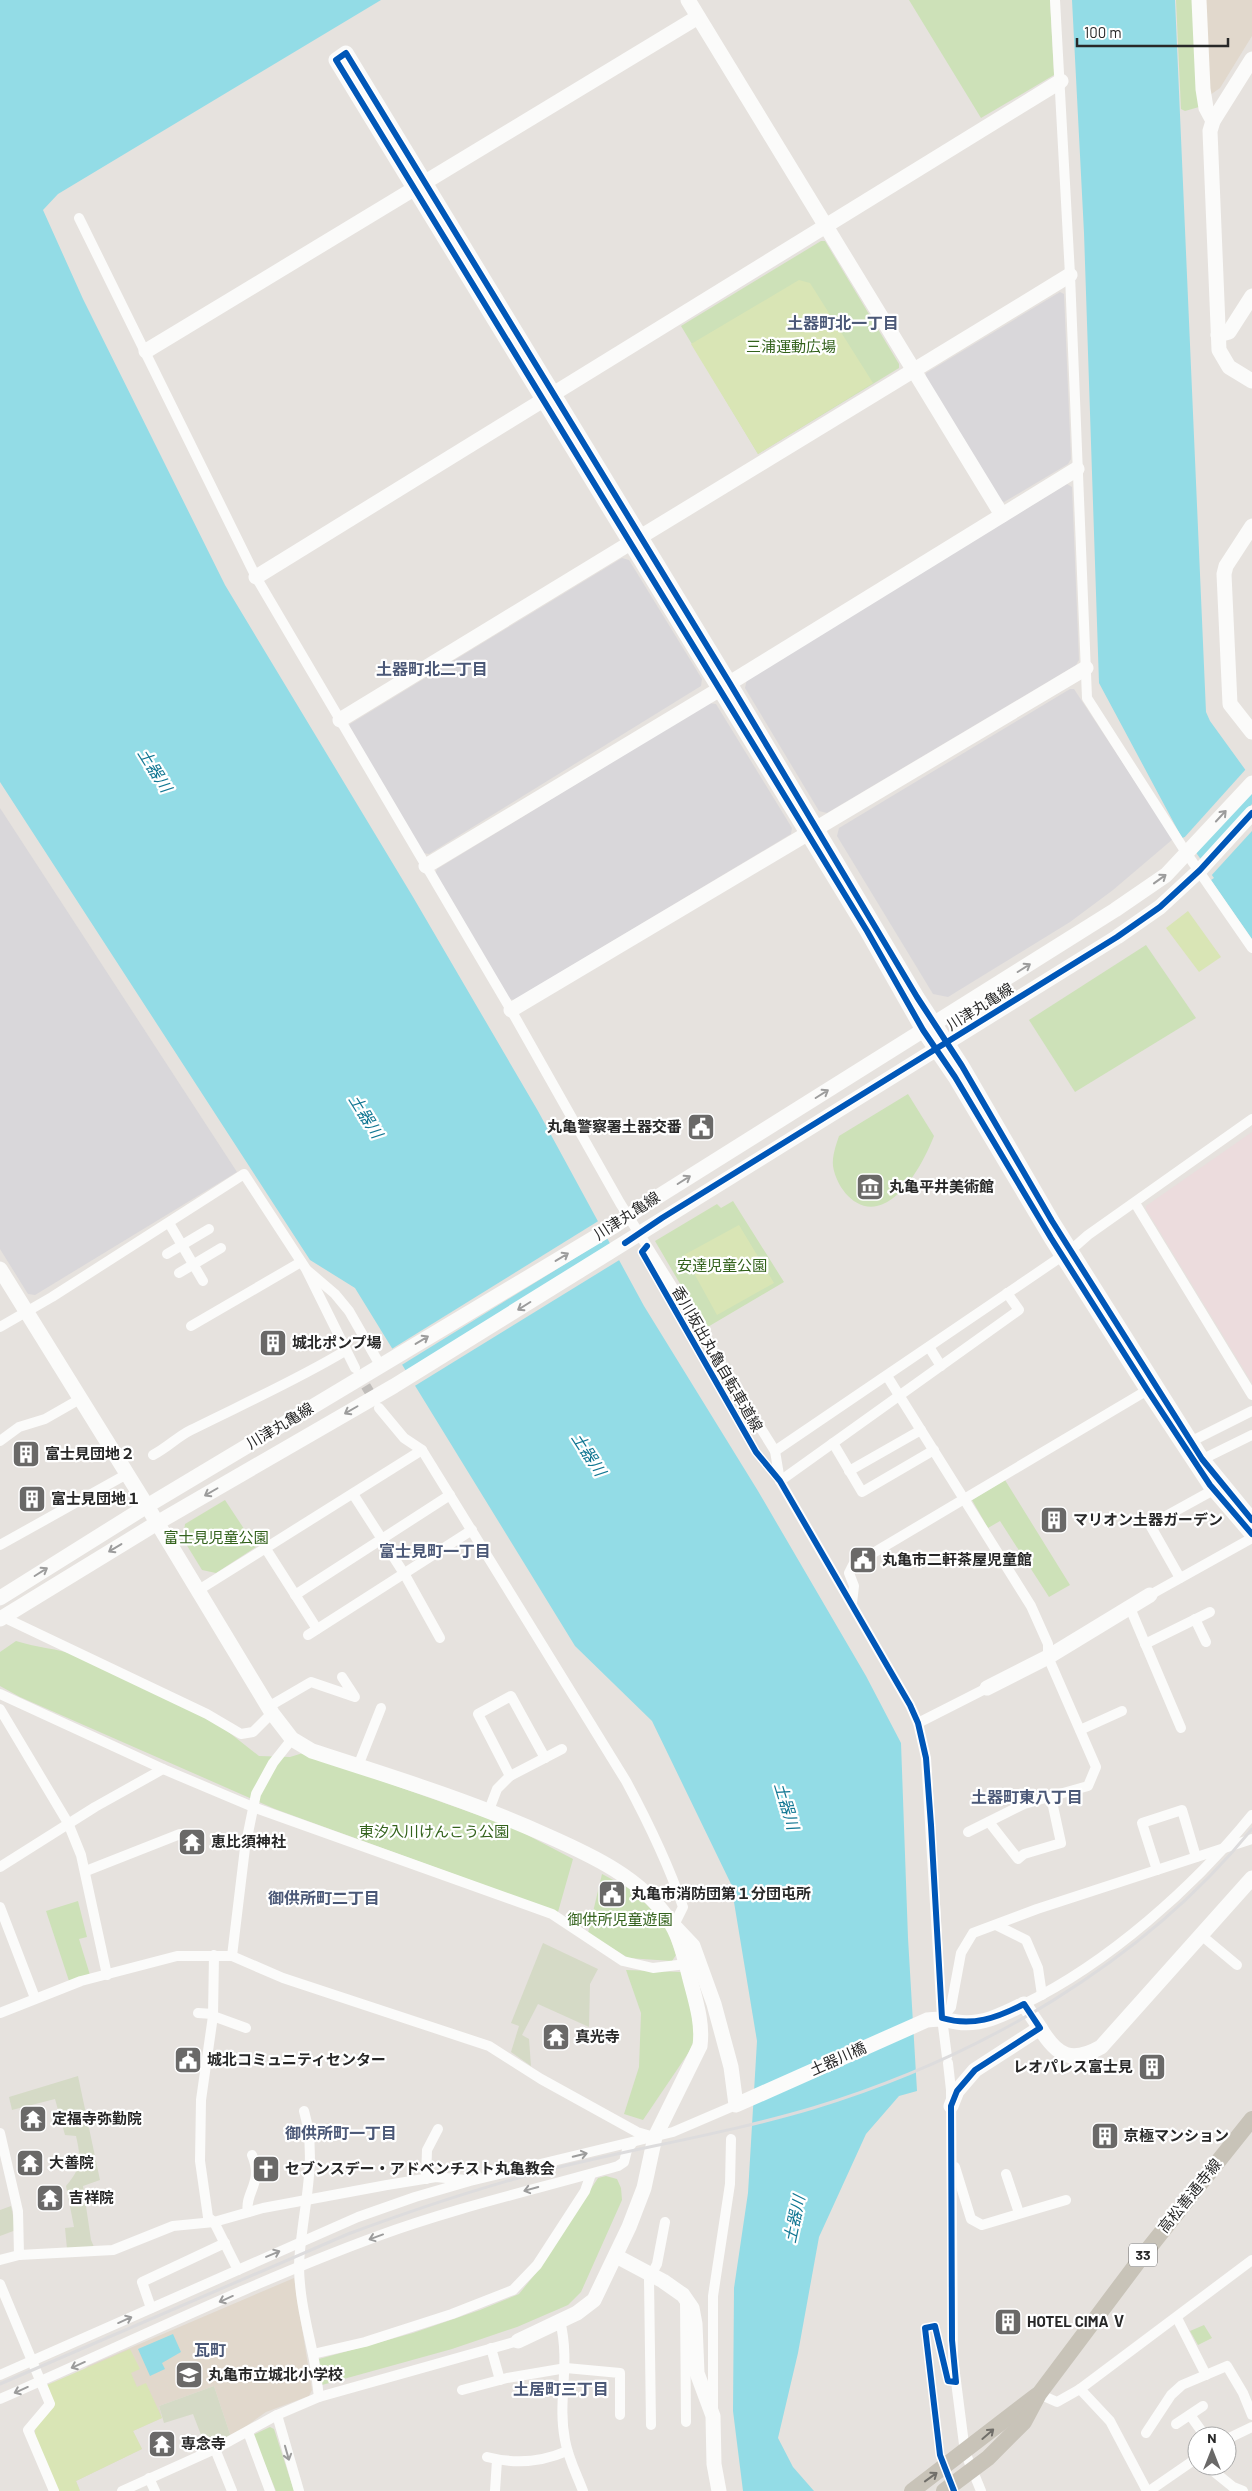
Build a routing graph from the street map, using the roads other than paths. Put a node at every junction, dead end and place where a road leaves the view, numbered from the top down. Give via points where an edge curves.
1 (688, 0) edge
2 (1055, 0) edge
3 (1199, 0) edge
4 (698, 17) junction
5 (1252, 59) edge
6 (1061, 81) junction
7 (1213, 121) junction
8 (420, 185) junction
9 (79, 218) dead end
10 (826, 226) junction
11 (1070, 275) junction
12 (1252, 296) edge
13 (1218, 335) junction
14 (146, 351) junction
15 (913, 372) junction
16 (1252, 381) edge
17 (547, 395) junction
18 (1077, 469) junction
19 (1002, 515) junction
20 (1252, 526) edge
21 (635, 541) junction
22 (256, 577) junction
23 (1086, 668) junction
24 (725, 686) junction
25 (340, 720) junction
26 (1252, 732) edge
27 (1252, 783) edge
28 (1252, 813) edge
29 (811, 831) junction
30 (1189, 852) junction
31 (426, 866) junction
32 (1201, 868) junction
33 (1252, 948) edge
34 (511, 1010) junction
35 (929, 1027) junction
36 (942, 1046) junction
37 (1252, 1120) edge
38 (1135, 1203) junction
39 (629, 1216) junction
40 (169, 1223) junction
41 (209, 1229) dead end
42 (640, 1233) junction
43 (182, 1245) junction
44 (222, 1248) dead end
45 (1067, 1253) junction
46 (167, 1254) dead end
47 (193, 1264) junction
48 (303, 1265) junction
49 (0, 1269) edge
50 (179, 1273) dead end
51 (203, 1280) dead end
52 (1007, 1293) junction
53 (26, 1312) junction
54 (191, 1326) dead end
55 (0, 1327) edge
56 (929, 1347) junction
57 (345, 1351) junction
58 (380, 1365) junction
59 (941, 1366) junction
60 (355, 1368) tunnel mouth
61 (887, 1376) junction
62 (1152, 1388) junction
63 (1252, 1395) edge
64 (899, 1396) junction
65 (80, 1399) junction
66 (379, 1408) tunnel mouth
67 (1252, 1411) edge
68 (921, 1430) junction
69 (1252, 1434) edge
70 (0, 1441) edge
71 (833, 1443) junction
72 (1187, 1443) junction
73 (422, 1450) junction
74 (934, 1450) junction
75 (775, 1451) junction
76 (153, 1455) dead end
77 (1198, 1461) junction
78 (850, 1471) junction
79 (127, 1474) junction
80 (780, 1481) junction
81 (1218, 1487) junction
82 (353, 1494) junction
83 (450, 1495) junction
84 (964, 1499) junction
85 (147, 1506) junction
86 (1252, 1520) edge
87 (157, 1524) junction
88 (472, 1530) junction
89 (1252, 1534) edge
90 (382, 1538) junction
91 (1252, 1538) edge
92 (0, 1545) edge
93 (266, 1549) junction
94 (404, 1573) junction
95 (1180, 1578) junction
96 (197, 1591) junction
97 (295, 1594) junction
98 (1150, 1595) joint
99 (0, 1598) edge
100 (852, 1602) junction
101 (1130, 1608) junction
102 (1210, 1612) dead end
103 (1, 1618) edge
104 (1195, 1619) junction
105 (317, 1629) junction
106 (308, 1635) dead end
107 (440, 1638) dead end
108 (1206, 1642) dead end
109 (1145, 1644) junction
110 (1048, 1657) junction
111 (342, 1677) dead end
112 (987, 1688) joint
113 (0, 1695) edge
114 (0, 1708) edge
115 (381, 1708) dead end
116 (270, 1710) junction
117 (1122, 1711) dead end
118 (918, 1724) junction
119 (1181, 1728) dead end
120 (1080, 1730) junction
121 (292, 1739) junction
122 (562, 1749) dead end
123 (545, 1758) junction
124 (358, 1766) junction
125 (163, 1769) junction
126 (510, 1776) junction
127 (1052, 1797) junction
128 (253, 1807) junction
129 (490, 1810) junction
130 (1252, 1815) edge
131 (989, 1822) junction
132 (68, 1823) junction
133 (968, 1832) dead end
134 (185, 1834) dead end
135 (1252, 1839) edge
136 (1227, 1846) junction
137 (1200, 1856) junction
138 (1207, 1866) junction
139 (0, 1867) edge
140 (1157, 1870) junction
141 (86, 1871) junction
142 (1252, 1878) edge
143 (0, 1907) edge
144 (671, 1922) junction
145 (996, 1925) junction
146 (1201, 1935) junction
147 (214, 1955) junction
148 (232, 1956) junction
149 (686, 1964) junction
150 (1237, 1965) dead end
151 (108, 1975) junction
152 (1042, 1995) junction
153 (35, 1998) junction
154 (1024, 2004) junction
155 (0, 2013) edge
156 (198, 2013) dead end
157 (213, 2015) junction
158 (934, 2019) junction
159 (246, 2028) dead end
160 (1040, 2028) junction
161 (743, 2102) junction
162 (951, 2106) junction
163 (304, 2111) dead end
164 (1252, 2119) edge
165 (438, 2129) dead end
166 (0, 2132) edge
167 (655, 2137) junction
168 (731, 2139) dead end
169 (627, 2145) junction
170 (952, 2154) junction
171 (252, 2155) dead end
172 (591, 2174) junction
173 (1006, 2174) dead end
174 (426, 2179) junction
175 (410, 2181) junction
176 (470, 2181) junction
177 (415, 2196) junction
178 (306, 2200) junction
179 (1066, 2200) dead end
180 (248, 2212) junction
181 (1019, 2212) junction
182 (214, 2222) junction
183 (665, 2222) dead end
184 (225, 2243) junction
185 (301, 2243) junction
186 (19, 2255) junction
187 (616, 2256) junction
188 (0, 2260) edge
189 (1252, 2260) edge
190 (299, 2267) junction
191 (238, 2270) junction
192 (651, 2274) junction
193 (0, 2284) edge
194 (685, 2298) junction
195 (151, 2308) junction
196 (1177, 2318) junction
197 (560, 2321) junction
198 (518, 2341) joint
199 (491, 2348) junction
200 (313, 2354) junction
201 (32, 2361) junction
202 (566, 2368) junction
203 (0, 2375) edge
204 (1206, 2375) junction
205 (500, 2380) junction
206 (41, 2381) junction
207 (1080, 2389) junction
208 (462, 2390) dead end
209 (1039, 2394) junction
210 (319, 2397) junction
211 (0, 2399) edge
212 (1203, 2406) dead end
213 (1190, 2414) junction
214 (277, 2415) junction
215 (620, 2415) dead end
216 (713, 2416) junction
217 (1252, 2416) edge
218 (686, 2422) dead end
219 (1176, 2424) dead end
220 (651, 2425) dead end
221 (1198, 2426) edge
222 (1252, 2427) edge
223 (248, 2432) junction
224 (1146, 2433) dead end
225 (1237, 2434) edge
226 (215, 2449) junction
227 (567, 2451) junction
228 (965, 2452) junction
229 (1187, 2465) edge
230 (968, 2474) junction
231 (1219, 2476) edge
232 (149, 2478) junction
233 (54, 2491) edge
234 (122, 2491) edge
235 (155, 2491) edge
236 (232, 2491) edge
237 (270, 2491) edge
238 (299, 2491) edge
239 (495, 2491) edge
240 (583, 2491) edge
241 (719, 2491) edge
242 (912, 2491) edge
243 (944, 2491) edge
244 (981, 2491) edge
245 (1148, 2491) edge
246 (1243, 2491) edge

1 - 4 street
2 - 6 street
3 - 7 street via 1203,89 1206,108
4 - 8 street
4 - 10 street
5 - 7 street
6 - 10 street
6 - 11 street
7 - 13 street via 1210,131
8 - 8 street via 336,60 346,53
8 - 14 street
8 - 17 street
9 - 14 street
10 - 15 street
10 - 17 street
11 - 15 street
11 - 18 street
12 - 13 street via 1229,332
13 - 16 street via 1219,350 1225,363
14 - 22 street
15 - 19 street
15 - 21 street
17 - 21 street
17 - 22 street
18 - 19 street
18 - 23 street
19 - 24 street
20 - 26 street via 1224,574 1230,704
21 - 24 street
21 - 25 street
22 - 25 street
23 - 29 street
23 - 30 street via 1087,698
24 - 29 street
24 - 31 street
25 - 31 street
30 -> 27 street, 川津丸亀線
28 - 32 street, 川津丸亀線
29 - 34 street
29 - 35 street via 867,931
30 - 32 street
35 -> 30 street, 川津丸亀線 via 1115,910 1166,875
31 - 34 street
32 - 33 street
32 - 36 street, 川津丸亀線 via 1160,907 1117,937
34 - 39 street
35 - 36 street
39 -> 35 street, 川津丸亀線
36 - 42 street, 川津丸亀線
36 - 45 street via 1052,1221
37 - 38 street
38 - 45 street
38 - 63 street
39 - 42 street
58 -> 39 street, 川津丸亀線
40 - 43 street
40 - 48 street via 244,1174
40 - 53 street
41 - 43 street
42 - 75 street
42 -> 87 street, 川津丸亀線 via 394,1386
43 - 46 street
43 - 47 street
44 - 47 street
45 - 52 street
45 - 62 street
47 - 50 street
47 - 51 street
48 - 54 street
48 - 57 street
48 - 58 street via 349,1311
49 - 53 street
52 - 56 street
52 - 59 street via 1019,1310
53 - 55 street
53 - 65 street
56 - 59 street
56 - 61 street
57 - 60 street
57 - 76 street via 190,1431
58 - 85 street, 川津丸亀線
59 - 64 street
61 - 64 street
61 - 75 street
62 - 72 street
62 - 84 street
64 - 68 street
64 - 71 street
65 - 70 street via 45,1419 19,1427
65 - 79 street
66 - 73 street via 404,1438
67 - 72 street
68 - 74 street
68 - 78 street
69 - 77 street
71 - 78 street
71 - 80 street
72 - 77 street
73 - 82 street
73 - 83 street
74 - 78 street via 862,1492
74 - 84 street
75 - 80 street
77 - 81 street
79 - 85 street
79 - 92 street
80 - 100 street
81 - 86 street
81 - 89 street
81 - 95 street via 1150,1525
82 - 90 street
82 - 93 street
83 - 88 street
83 - 90 street
84 - 100 street via 854,1565 849,1573 854,1586
84 - 110 street via 1031,1606 1048,1644
85 - 87 street
99 -> 85 street, 川津丸亀線
87 - 96 street
87 -> 103 street, 川津丸亀線
88 - 94 street
88 - 144 street via 650,1826 683,1907
90 - 94 street
90 - 97 street
91 - 95 street
93 - 96 street
93 - 97 street
94 - 105 street
94 - 107 street
95 - 98 street
96 - 116 street
97 - 105 street
98 - 101 street
100 - 118 street
101 - 109 street
101 - 110 street
102 - 104 street
103 - 116 street via 207,1714 241,1734 253,1732
104 - 108 street
104 - 109 street
105 - 106 street
109 - 119 street
110 - 112 street
110 - 120 street
111 - 116 street via 355,1697 311,1682
112 - 118 street
113 - 125 street
114 - 132 street
115 - 124 street
116 - 121 street
117 - 120 street
118 - 158 street via 926,1758 930,1815
120 - 127 street via 1096,1767 1088,1786
121 - 124 street via 312,1751
121 - 128 street via 273,1763 256,1794
122 - 123 street
123 - 126 street
123 - 126 street via 511,1696 478,1714
124 - 129 street
125 - 128 street
125 - 132 street
126 - 129 street via 497,1790
127 - 131 street via 1024,1804
127 - 131 street via 1061,1843 1024,1854 1018,1859
128 - 148 street via 235,1916
128 - 149 street via 552,1914 623,1961 653,1968
129 - 144 street via 572,1847 628,1878
130 - 136 street
131 - 133 street
132 - 139 street
132 - 141 street
134 - 141 street
135 - 136 street
136 - 137 street
136 - 138 street
137 - 138 street
137 - 140 street
137 - 140 street via 1182,1810 1142,1823
138 - 152 street via 1132,1932 1085,1968
140 - 145 street
141 - 151 street
142 - 146 street
143 - 153 street
144 - 149 street
144 - 161 street via 693,1946
145 - 152 street via 1026,1940 1038,1968
145 - 158 street via 973,1933 956,1973 951,2007
146 - 150 street
146 - 160 street via 1101,2047 1085,2056 1064,2054 1048,2041
147 - 148 street
147 - 151 street via 177,1956
147 - 157 street
148 - 167 street via 283,1978 489,2046 541,2079 639,2132
149 - 167 street via 701,2022 700,2046
151 - 153 street
152 - 154 street
153 - 155 street
154 - 158 street via 978,2022
154 - 160 street
156 - 157 street
157 - 159 street
157 - 182 street via 201,2100 200,2161 208,2217
158 - 161 street, 土器川橋
158 - 162 street via 948,2060
160 - 162 street via 975,2070 957,2091
161 - 167 street
162 - 170 street
163 - 178 street via 309,2128
164 - 209 main road, 高松善通寺線 / 33 via 1140,2258
165 - 174 street via 427,2150
166 - 186 street via 18,2211
167 - 169 street
167 - 187 street via 644,2188
168 - 216 street via 730,2184 713,2296
169 - 172 street via 622,2164
176 -> 169 street
170 - 181 street via 967,2206 976,2223 982,2225
170 - 228 street via 953,2358
171 - 180 street via 256,2182 246,2203
172 -> 190 street via 496,2198 408,2226
172 - 200 street via 585,2191 537,2265 513,2290 365,2342
173 - 181 street
174 - 175 street
174 - 176 street
175 - 177 street
175 - 178 street
176 - 177 street
177 - 185 street
178 - 180 street
178 - 185 street
179 - 181 street
180 - 182 street
182 - 184 street
182 - 186 street via 174,2226 113,2250
183 - 192 street via 657,2264
184 - 191 street
184 - 195 street via 142,2282
185 - 190 street
191 -> 185 street
186 - 188 street
187 - 192 street
187 - 197 street via 594,2300
189 - 196 street
190 - 200 street
190 -> 206 street
191 - 195 street
192 - 194 street
192 - 220 street via 648,2279
193 - 201 street
194 - 216 street via 692,2308 695,2324 698,2373
194 - 218 street
201 -> 195 street
196 - 204 street
196 - 207 street
197 - 198 street
197 - 202 street via 565,2340
198 - 199 street
199 - 205 street
199 - 210 street
200 - 210 street
201 - 203 street
201 - 206 street
202 - 205 street
202 - 215 street via 620,2373
202 - 227 street via 564,2416
204 - 217 street via 1227,2366
204 - 224 street via 1171,2395
205 - 208 street
206 -> 211 street
206 - 233 street via 50,2404 28,2430
207 - 209 street via 1057,2402
207 - 245 street via 1110,2421
228 -> 209 main road, 高松善通寺線 / 33 via 1017,2408
209 - 230 main road, 高松善通寺線 / 33 via 1024,2422
210 - 214 street
212 - 213 street
213 - 219 street
213 - 221 street
214 - 223 street
214 -> 238 street
216 - 241 street via 714,2464
222 - 225 street
223 - 226 street
223 - 237 street
226 - 232 street
226 - 236 street
227 - 239 street via 544,2464 492,2458
227 - 240 street
228 - 230 street
242 -> 228 main road, 高松善通寺線 / 33
229 - 245 street
230 - 243 main road, 高松善通寺線 / 33
230 - 244 street
231 - 246 street
232 - 234 street
232 - 235 street

